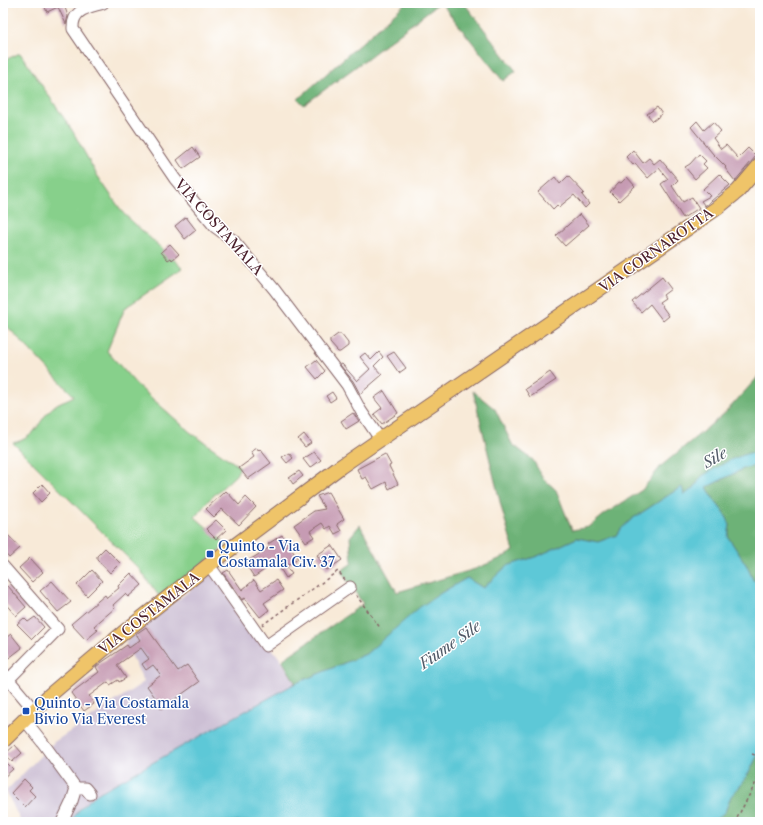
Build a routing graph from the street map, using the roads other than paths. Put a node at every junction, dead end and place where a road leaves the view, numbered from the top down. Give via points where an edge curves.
1 (104, 3) edge
2 (760, 165) edge
3 (544, 327) joint
4 (380, 439) junction
5 (209, 565) junction
6 (3, 566) edge
7 (350, 587) dead end
8 (6, 676) edge
9 (29, 715) junction
10 (3, 741) edge
11 (76, 788) junction
12 (90, 794) dead end
13 (62, 822) edge

1 - 4 street, VIA COSTAMALA via 76,14 73,21 74,29 175,179 215,227 233,240 274,289 347,385
2 - 3 main road, VIA CORNAROTTA via 738,191 717,208
3 - 4 main road, VIA COSTAMALA
4 - 5 main road, VIA COSTAMALA
5 - 7 street via 266,646
5 - 9 main road, VIA COSTAMALA via 76,671
6 - 8 street via 58,629
8 - 9 street
9 - 10 main road, VIA COSTAMALA
9 - 11 street via 44,743
11 - 12 street via 85,788
11 - 13 street

